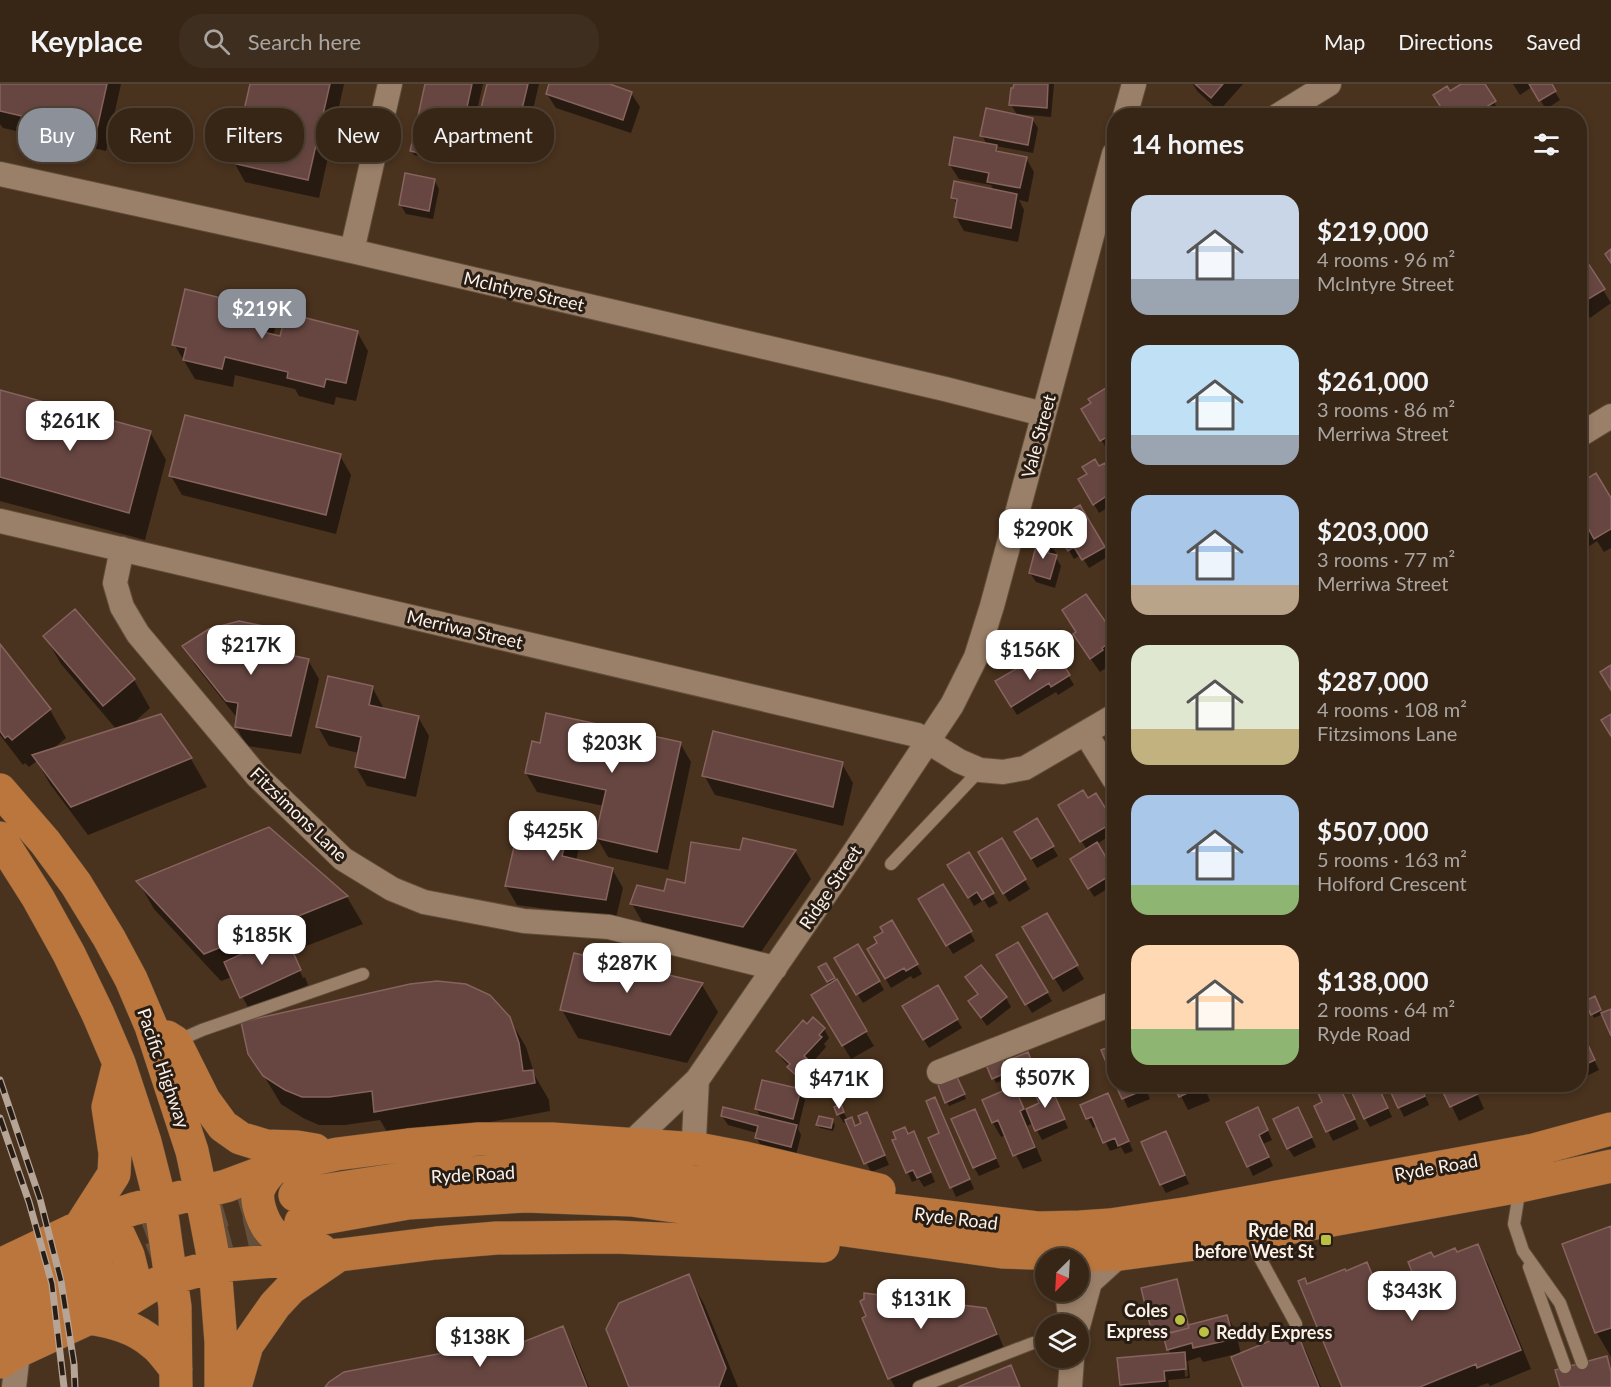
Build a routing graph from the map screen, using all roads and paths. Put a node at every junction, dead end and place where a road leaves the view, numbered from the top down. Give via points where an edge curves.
1 (390, 84) edge
2 (1134, 84) edge
3 (1329, 84) edge
4 (1127, 108) edge
5 (1290, 108) edge
6 (1, 174) edge
7 (1107, 180) edge
8 (1107, 220) edge
9 (1094, 228) junction
10 (352, 251) junction
11 (1043, 414) junction
12 (1611, 416) edge
13 (1587, 431) edge
14 (0, 521) edge
15 (122, 549) junction
16 (1107, 720) edge
17 (1086, 734) junction
18 (928, 742) junction
19 (1107, 768) edge
20 (980, 770) junction
21 (0, 790) edge
22 (0, 838) edge
23 (891, 864) dead end
24 (775, 968) junction
25 (363, 974) dead end
26 (1107, 1006) edge
27 (163, 1034) junction
28 (119, 1063) junction
29 (939, 1072) dead end
30 (697, 1080) junction
31 (1611, 1129) edge
32 (631, 1143) junction
33 (698, 1149) junction
34 (337, 1154) junction
35 (1611, 1166) edge
36 (274, 1168) junction
37 (1520, 1186) junction
38 (201, 1193) junction
39 (160, 1201) junction
40 (80, 1227) junction
41 (1247, 1235) junction
42 (1044, 1247) edge
43 (1523, 1251) junction
44 (1002, 1252) junction
45 (1121, 1254) junction
46 (340, 1255) junction
47 (0, 1265) edge
48 (215, 1266) junction
49 (112, 1277) junction
50 (171, 1278) junction
51 (0, 1298) edge
52 (1081, 1314) edge
53 (89, 1318) junction
54 (1296, 1324) dead end
55 (1035, 1343) edge
56 (5, 1347) edge
57 (1582, 1363) dead end
58 (1565, 1367) dead end
59 (1071, 1368) edge
60 (176, 1378) edge
61 (14, 1387) edge
62 (221, 1387) edge
63 (235, 1387) edge
64 (919, 1387) edge
65 (1070, 1387) edge

1 - 10 street
2 - 4 street
3 - 5 street
6 - 10 street, McIntyre Street
7 - 9 street, Vale Street
8 - 9 street
9 - 11 street, Vale Street
10 - 11 street, McIntyre Street
11 - 18 street, Vale Street via 976,657
12 - 13 street
14 - 15 street, Merriwa Street
15 - 18 street, Merriwa Street via 917,735
15 - 24 street, Fitzsimons Lane via 116,582 123,607 138,634 257,776 343,859 392,889 424,902 524,921 609,927
16 - 17 street
17 - 19 street
17 - 20 street via 1025,768 1003,772
18 - 20 street
18 - 24 street, Ridge Street
20 - 23 lane
21 - 27 highway, Pacific Highway via 76,884
22 - 28 highway via 69,954
24 - 30 street, Ridge Street
25 - 27 lane via 202,1030
26 - 29 street
27 - 34 highway via 223,1126 240,1138 266,1146
27 - 38 highway, Pacific Highway
28 - 39 highway
28 - 40 highway via 108,1107 114,1174
30 - 32 street, Ridge Street
30 - 33 street via 694,1138
31 - 42 highway, Ryde Road via 1534,1150 1110,1225
32 - 33 highway
32 - 34 highway via 479,1139
33 - 42 highway via 745,1158
34 - 36 highway
35 - 37 highway, Ryde Road
36 - 38 highway
36 - 46 highway via 263,1179 258,1193 262,1217 273,1234 285,1241
37 - 41 highway, Ryde Road
37 - 43 lane via 1514,1224
38 - 39 highway
38 - 48 highway, Pacific Highway
39 - 40 highway
39 - 50 highway
40 - 47 highway
40 - 49 highway via 107,1226 117,1231 133,1275
41 - 45 highway, Ryde Road
41 - 54 lane
42 - 44 highway, Ryde Road
42 - 44 highway, Ryde Road via 833,1203 624,1174 549,1171 428,1175 298,1209 526,1196 631,1200
42 - 45 highway, Ryde Road
43 - 57 lane via 1560,1303
43 - 58 lane
44 - 46 highway via 544,1236 436,1243
45 - 52 street via 1090,1282
46 - 48 highway
46 - 63 highway via 291,1287 275,1305 247,1345
48 - 50 highway
48 - 62 highway, Pacific Highway
49 - 50 highway via 149,1287
49 - 51 highway
49 - 53 highway
49 - 56 highway
50 - 60 highway
53 - 56 highway
53 - 60 highway via 134,1329 155,1344
55 - 64 lane
56 - 61 street via 17,1360
59 - 65 street

